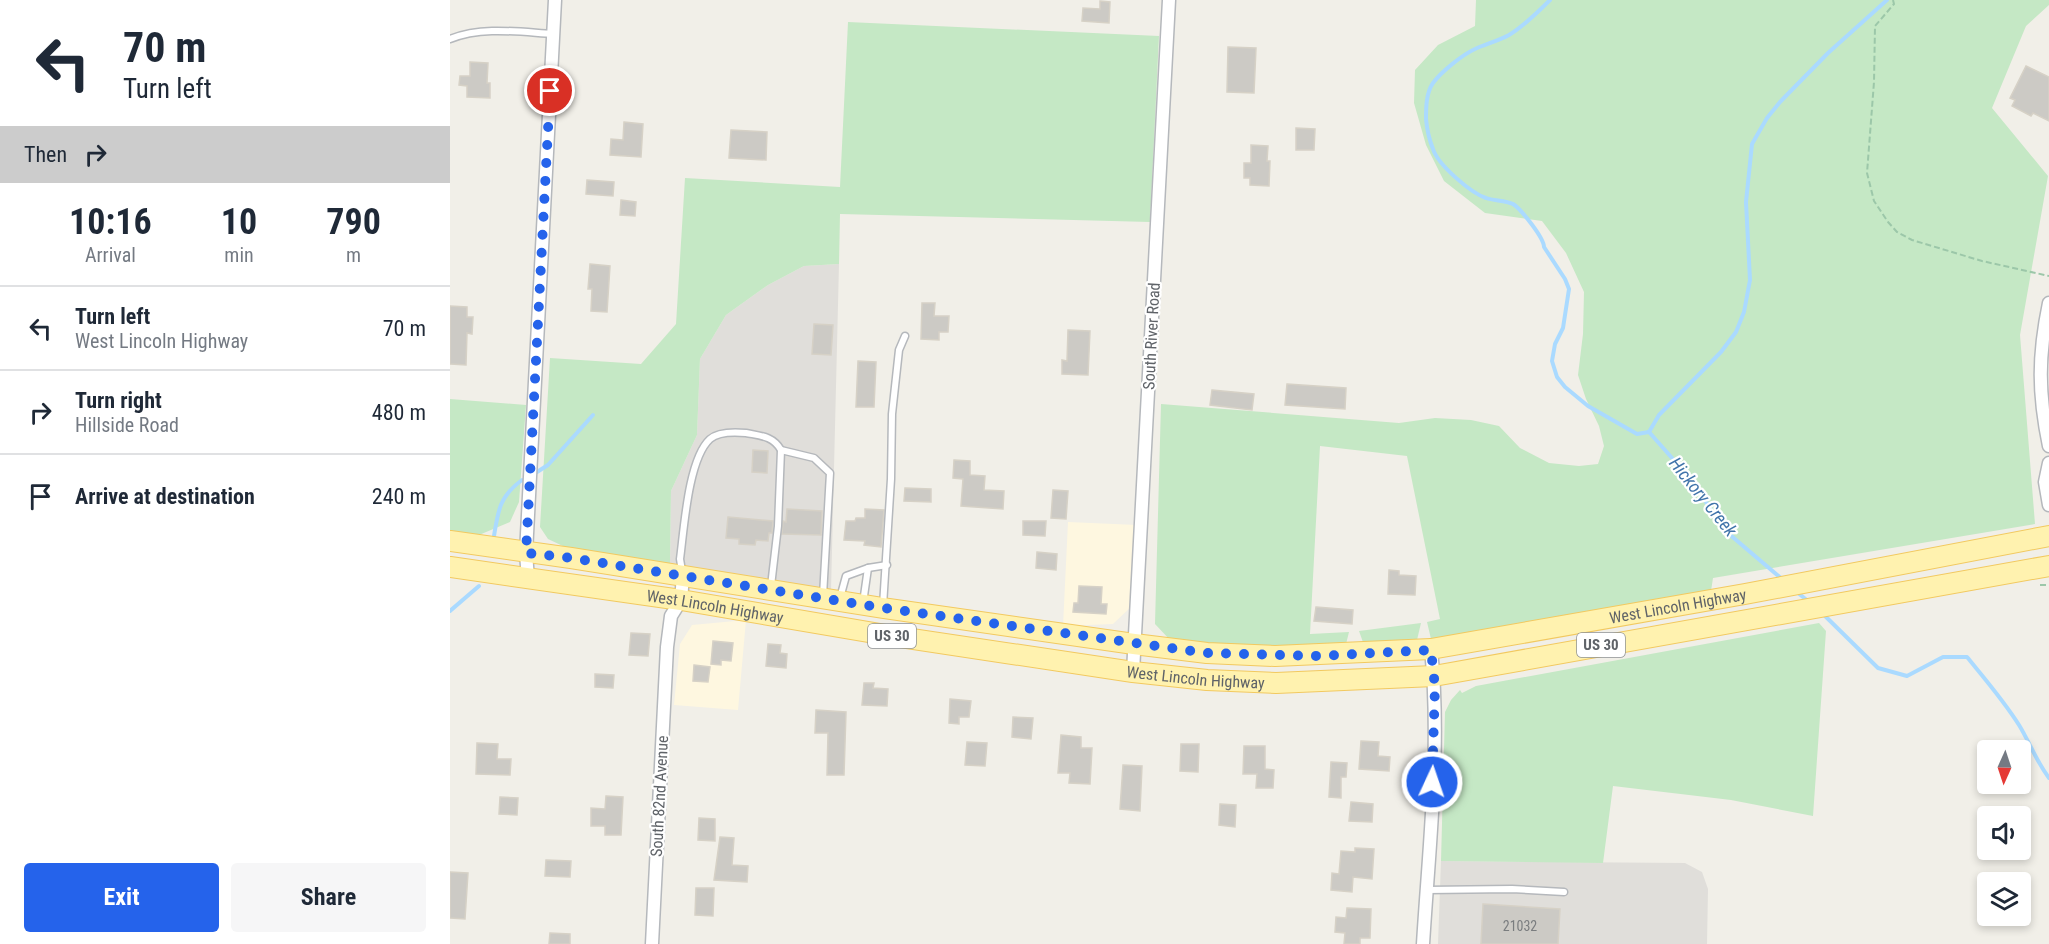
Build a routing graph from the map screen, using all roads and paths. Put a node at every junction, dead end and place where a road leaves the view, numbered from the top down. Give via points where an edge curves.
1 (555, 0) edge
2 (1169, 0) edge
3 (1893, 0) edge
4 (553, 34) junction
5 (450, 39) edge
6 (2049, 276) edge
7 (2049, 303) edge
8 (905, 336) dead end
9 (2049, 446) edge
10 (781, 450) junction
11 (2049, 463) edge
12 (2049, 505) edge
13 (2049, 536) edge
14 (450, 541) edge
15 (526, 553) junction
16 (887, 565) junction
17 (2049, 566) edge
18 (450, 567) edge
19 (868, 568) junction
20 (683, 576) junction
21 (528, 579) junction
22 (770, 590) junction
23 (831, 599) junction
24 (681, 600) junction
25 (863, 604) junction
26 (883, 608) junction
27 (1134, 644) junction
28 (1431, 650) junction
29 (1133, 672) junction
30 (1434, 676) junction
31 (1426, 890) junction
32 (1564, 892) dead end
33 (652, 944) edge
34 (1423, 944) edge

1 - 4 street
2 - 27 street, South River Road
3 - 6 path via 1894,4 1875,26 1867,173 1874,201 1897,232 1912,240
4 - 5 lane via 484,31
4 - 15 street
7 - 9 street via 2040,369 2041,408
8 - 16 lane via 899,350 892,414
10 - 20 lane via 771,438 742,433 710,439 690,483 680,559
10 - 22 lane
10 - 23 lane via 814,458 830,473
11 - 12 street via 2045,482
13 - 28 main road, West Lincoln Highway / US 30
14 - 15 main road, West Lincoln Highway / US 30
15 - 20 main road, West Lincoln Highway / US 30
15 - 21 street
16 - 19 lane
16 - 26 lane
17 - 30 main road, West Lincoln Highway / US 30
18 - 21 main road, West Lincoln Highway / US 30
19 - 23 lane via 846,576
19 - 25 lane
20 - 22 main road, West Lincoln Highway / US 30
20 - 24 street, South 82nd Avenue
21 - 24 main road, West Lincoln Highway / US 30
22 - 23 main road, West Lincoln Highway / US 30
23 - 25 main road, West Lincoln Highway / US 30
24 - 29 main road, West Lincoln Highway / US 30
24 - 33 street, South 82nd Avenue via 671,616 667,647
25 - 26 main road, West Lincoln Highway / US 30
26 - 27 main road, West Lincoln Highway / US 30
27 - 28 main road, West Lincoln Highway / US 30 via 1275,656
27 - 29 street, South River Road
28 - 30 street
29 - 30 main road, West Lincoln Highway / US 30 via 1276,683
30 - 31 street via 1435,738
31 - 32 lane
31 - 34 street

